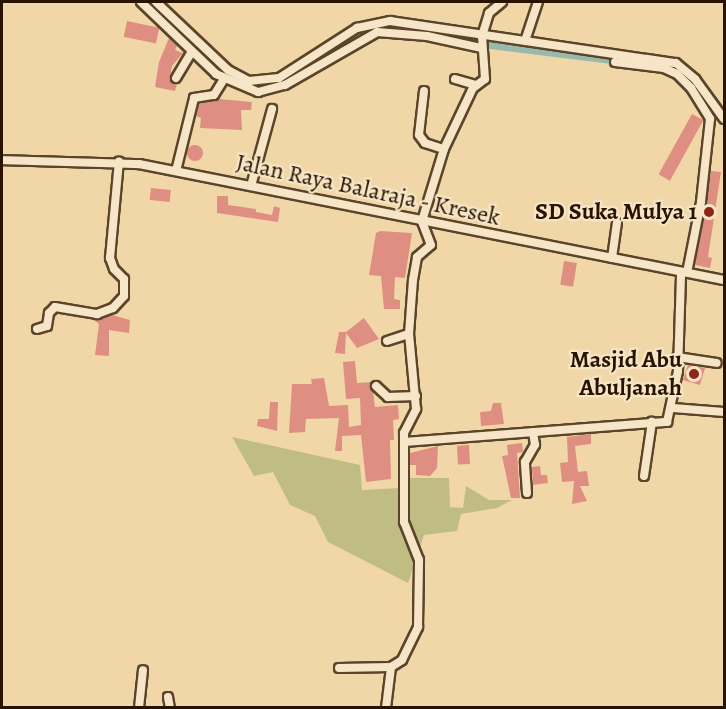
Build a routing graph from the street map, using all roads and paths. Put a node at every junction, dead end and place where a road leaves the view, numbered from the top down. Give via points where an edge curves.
1 (141, 2) edge
2 (156, 2) edge
3 (502, 2) edge
4 (538, 2) edge
5 (525, 41) junction
6 (482, 42) junction
7 (192, 51) junction
8 (615, 62) dead end
9 (176, 78) dead end
10 (224, 79) junction
11 (455, 79) dead end
12 (476, 85) junction
13 (424, 91) dead end
14 (272, 109) dead end
15 (724, 120) edge
16 (444, 149) junction
17 (2, 160) edge
18 (119, 161) junction
19 (176, 171) junction
20 (251, 186) junction
21 (422, 221) junction
22 (617, 222) dead end
23 (612, 258) junction
24 (684, 273) junction
25 (724, 280) edge
26 (37, 329) dead end
27 (409, 334) junction
28 (387, 341) dead end
29 (677, 357) junction
30 (717, 363) dead end
31 (376, 386) dead end
32 (416, 396) junction
33 (673, 408) junction
34 (724, 412) edge
35 (652, 422) junction
36 (533, 432) junction
37 (405, 442) junction
38 (644, 476) dead end
39 (527, 493) dead end
40 (391, 667) junction
41 (339, 668) dead end
42 (143, 670) dead end
43 (168, 697) dead end
44 (139, 708) edge
45 (170, 708) edge
46 (386, 708) edge

1 - 7 street
2 - 6 street via 228,70 257,82 279,78 357,28 376,22
3 - 6 street via 489,13
4 - 5 street
5 - 6 street
5 - 15 street via 676,63 695,78
6 - 10 street via 377,32 273,89 246,90
6 - 12 street via 485,78
7 - 9 street
7 - 10 street
8 - 24 street via 664,68 677,74 691,88 710,119 701,202
10 - 19 street via 214,95 194,98
11 - 12 street
12 - 16 street
13 - 16 street via 419,135 424,143
14 - 20 street
16 - 21 street
17 - 18 street, Jalan Raya Balaraja - Kresek
18 - 19 street, Jalan Raya Balaraja - Kresek
18 - 26 street via 110,258 124,279 124,296 113,308 97,314 55,307 47,326
19 - 20 street, Jalan Raya Balaraja - Kresek
20 - 21 street, Jalan Raya Balaraja - Kresek
21 - 23 street, Jalan Raya Balaraja - Kresek
21 - 27 street via 432,243 416,259
22 - 23 street
23 - 24 street, Jalan Raya Balaraja - Kresek
24 - 25 street, Jalan Raya Balaraja - Kresek
24 - 29 street
27 - 28 street
27 - 32 street
29 - 30 street
29 - 33 street
31 - 32 street via 388,397
32 - 37 street via 416,409 405,425
33 - 34 street
33 - 35 street via 667,422
35 - 36 street
35 - 38 street
36 - 37 street
36 - 39 street via 535,445 525,462
37 - 40 street via 404,522 419,560 420,607 412,644 402,660
40 - 41 street
40 - 46 street
42 - 44 street
43 - 45 street

